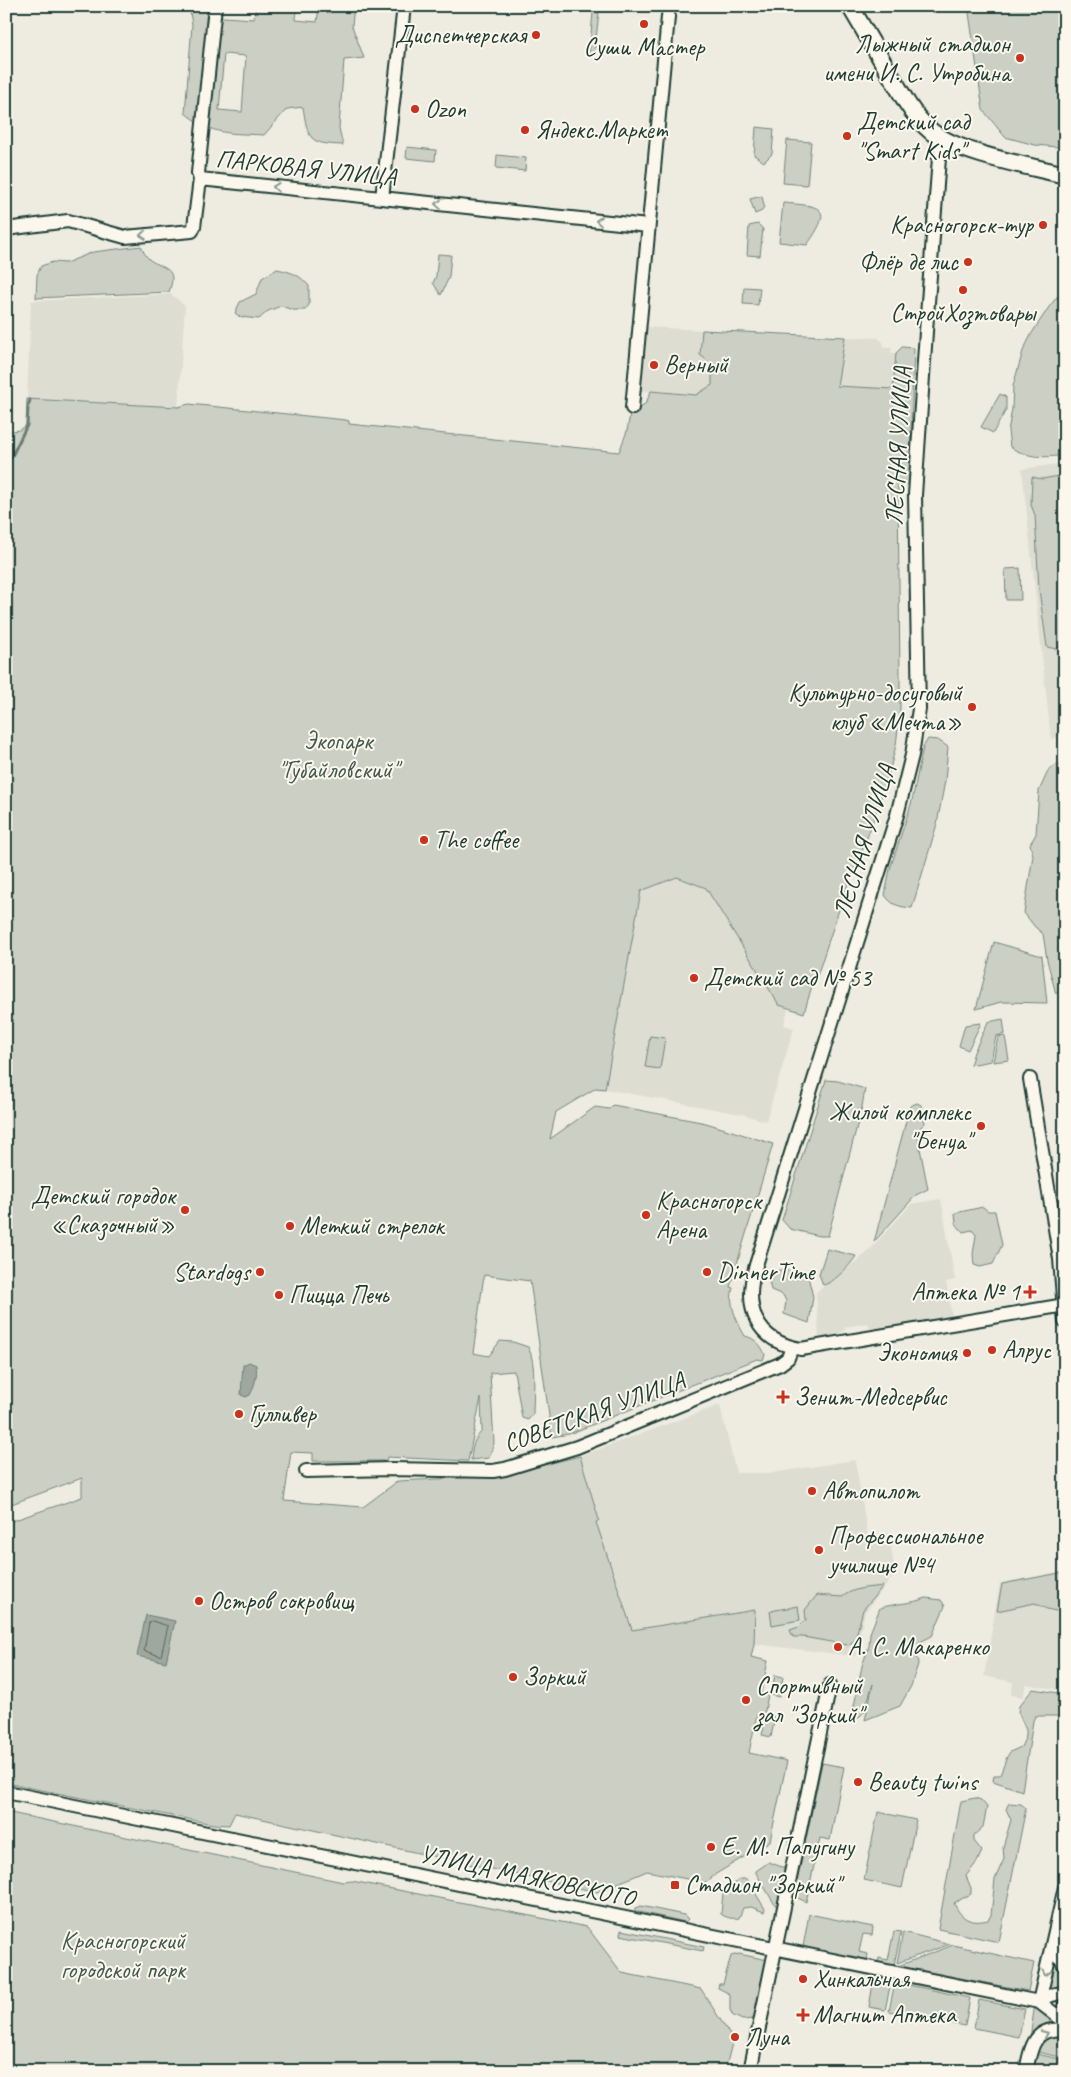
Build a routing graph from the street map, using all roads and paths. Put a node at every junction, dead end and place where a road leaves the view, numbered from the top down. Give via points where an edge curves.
1 (214, 6) edge
2 (404, 6) edge
3 (669, 6) edge
4 (850, 6) edge
5 (943, 140) junction
6 (1065, 175) edge
7 (200, 179) junction
8 (382, 198) junction
9 (648, 226) junction
10 (6, 229) edge
11 (632, 408) dead end
12 (1030, 1079) dead end
13 (1064, 1305) edge
14 (1065, 1322) edge
15 (792, 1348) junction
16 (306, 1471) dead end
17 (830, 1685) dead end
18 (6, 1792) edge
19 (1065, 1887) edge
20 (1053, 1944) junction
21 (776, 1949) junction
22 (1065, 1966) edge
23 (1065, 1992) edge
24 (1039, 2002) junction
25 (1065, 2003) edge
26 (1065, 2021) edge
27 (1065, 2030) edge
28 (750, 2071) edge
29 (1026, 2071) edge

1 - 7 street
2 - 8 street
3 - 9 street
4 - 5 main road via 910,109
5 - 6 main road
5 - 15 street, ЛЕСНАЯ УЛИЦА via 915,495 919,700 912,755 898,815 751,1288 752,1307 758,1324 776,1342
8 -> 7 street, ПАРКОВАЯ УЛИЦА
7 -> 10 street, ПАРКОВАЯ УЛИЦА via 192,232 125,237 68,221
9 -> 8 street, ПАРКОВАЯ УЛИЦА
9 - 11 street
12 - 13 street via 1060,1259
13 - 14 street
13 - 15 street, ЛЕСНАЯ УЛИЦА via 815,1348
15 - 16 street, СОВЕТСКАЯ УЛИЦА via 788,1358 780,1364 639,1424 519,1465 493,1471
17 - 21 street
18 - 21 street, УЛИЦА МАЯКОВСКОГО
19 - 20 street
20 - 22 street
20 -> 24 street
21 - 24 street, УЛИЦА МАЯКОВСКОГО
21 - 28 street
23 - 24 street
24 - 26 street, УЛИЦА МАЯКОВСКОГО
25 - 26 street, УЛИЦА МАЯКОВСКОГО
29 -> 27 street via 1036,2038 1050,2031

